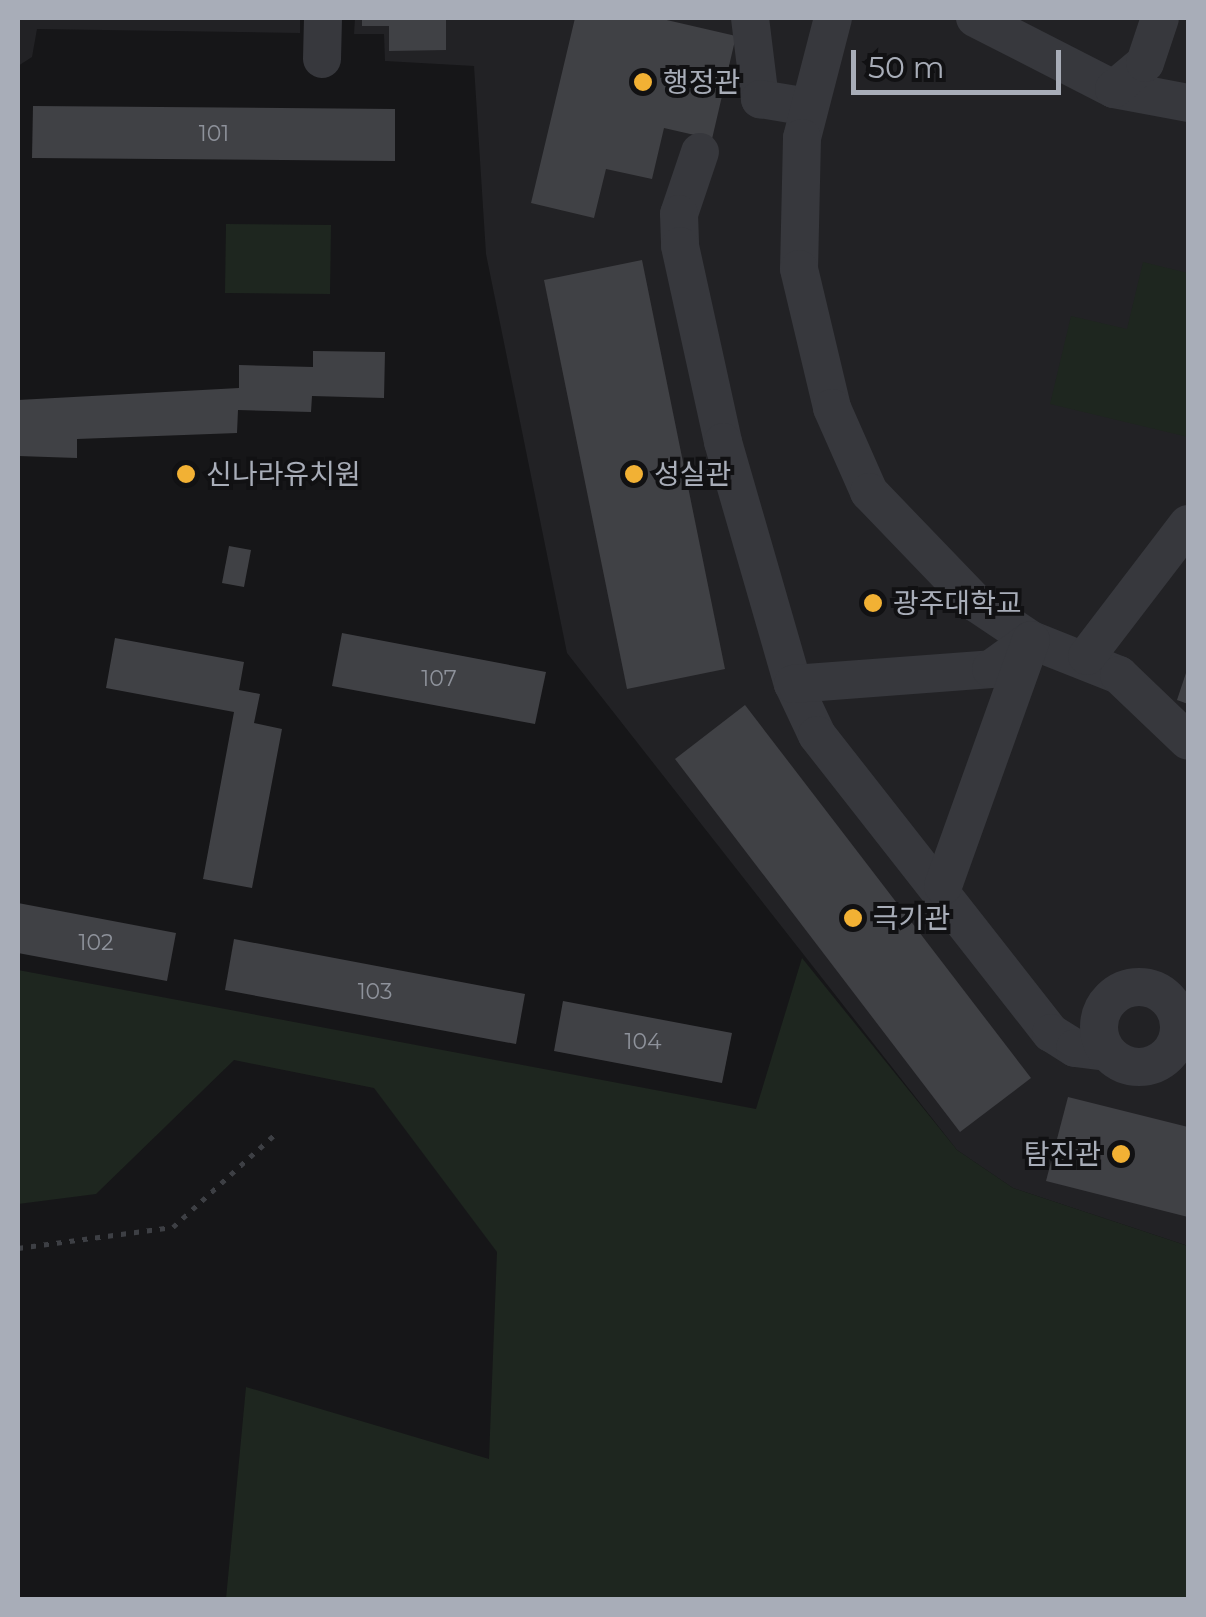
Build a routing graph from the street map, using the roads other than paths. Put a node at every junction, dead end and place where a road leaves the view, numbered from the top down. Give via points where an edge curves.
1 (323, 18) edge
2 (750, 18) edge
3 (834, 18) edge
4 (975, 18) edge
5 (1160, 18) edge
6 (322, 59) dead end
7 (1114, 89) junction
8 (1188, 103) edge
9 (808, 107) junction
10 (700, 152) dead end
11 (1188, 524) edge
12 (1031, 640) junction
13 (1087, 656) junction
14 (793, 684) junction
15 (1188, 740) edge
16 (943, 886) junction
17 (1183, 1009) edge
18 (1108, 1052) junction
19 (1176, 1062) edge

1 - 6 street
2 - 9 street via 760,99
3 - 9 street
4 - 7 street
5 - 7 street via 1145,63
7 - 8 street
9 - 12 street via 799,269 852,457 869,492 943,576
10 - 14 street via 679,214 680,246 723,442
11 - 13 street via 1169,538
12 - 13 street
12 - 14 street via 991,669
12 - 16 street
13 - 15 street
14 - 16 street via 816,736
16 - 18 street via 1051,1032 1075,1048
17 - 18 street via 1150,988 1114,995 1099,1029
17 - 19 street
18 - 19 street via 1141,1068

